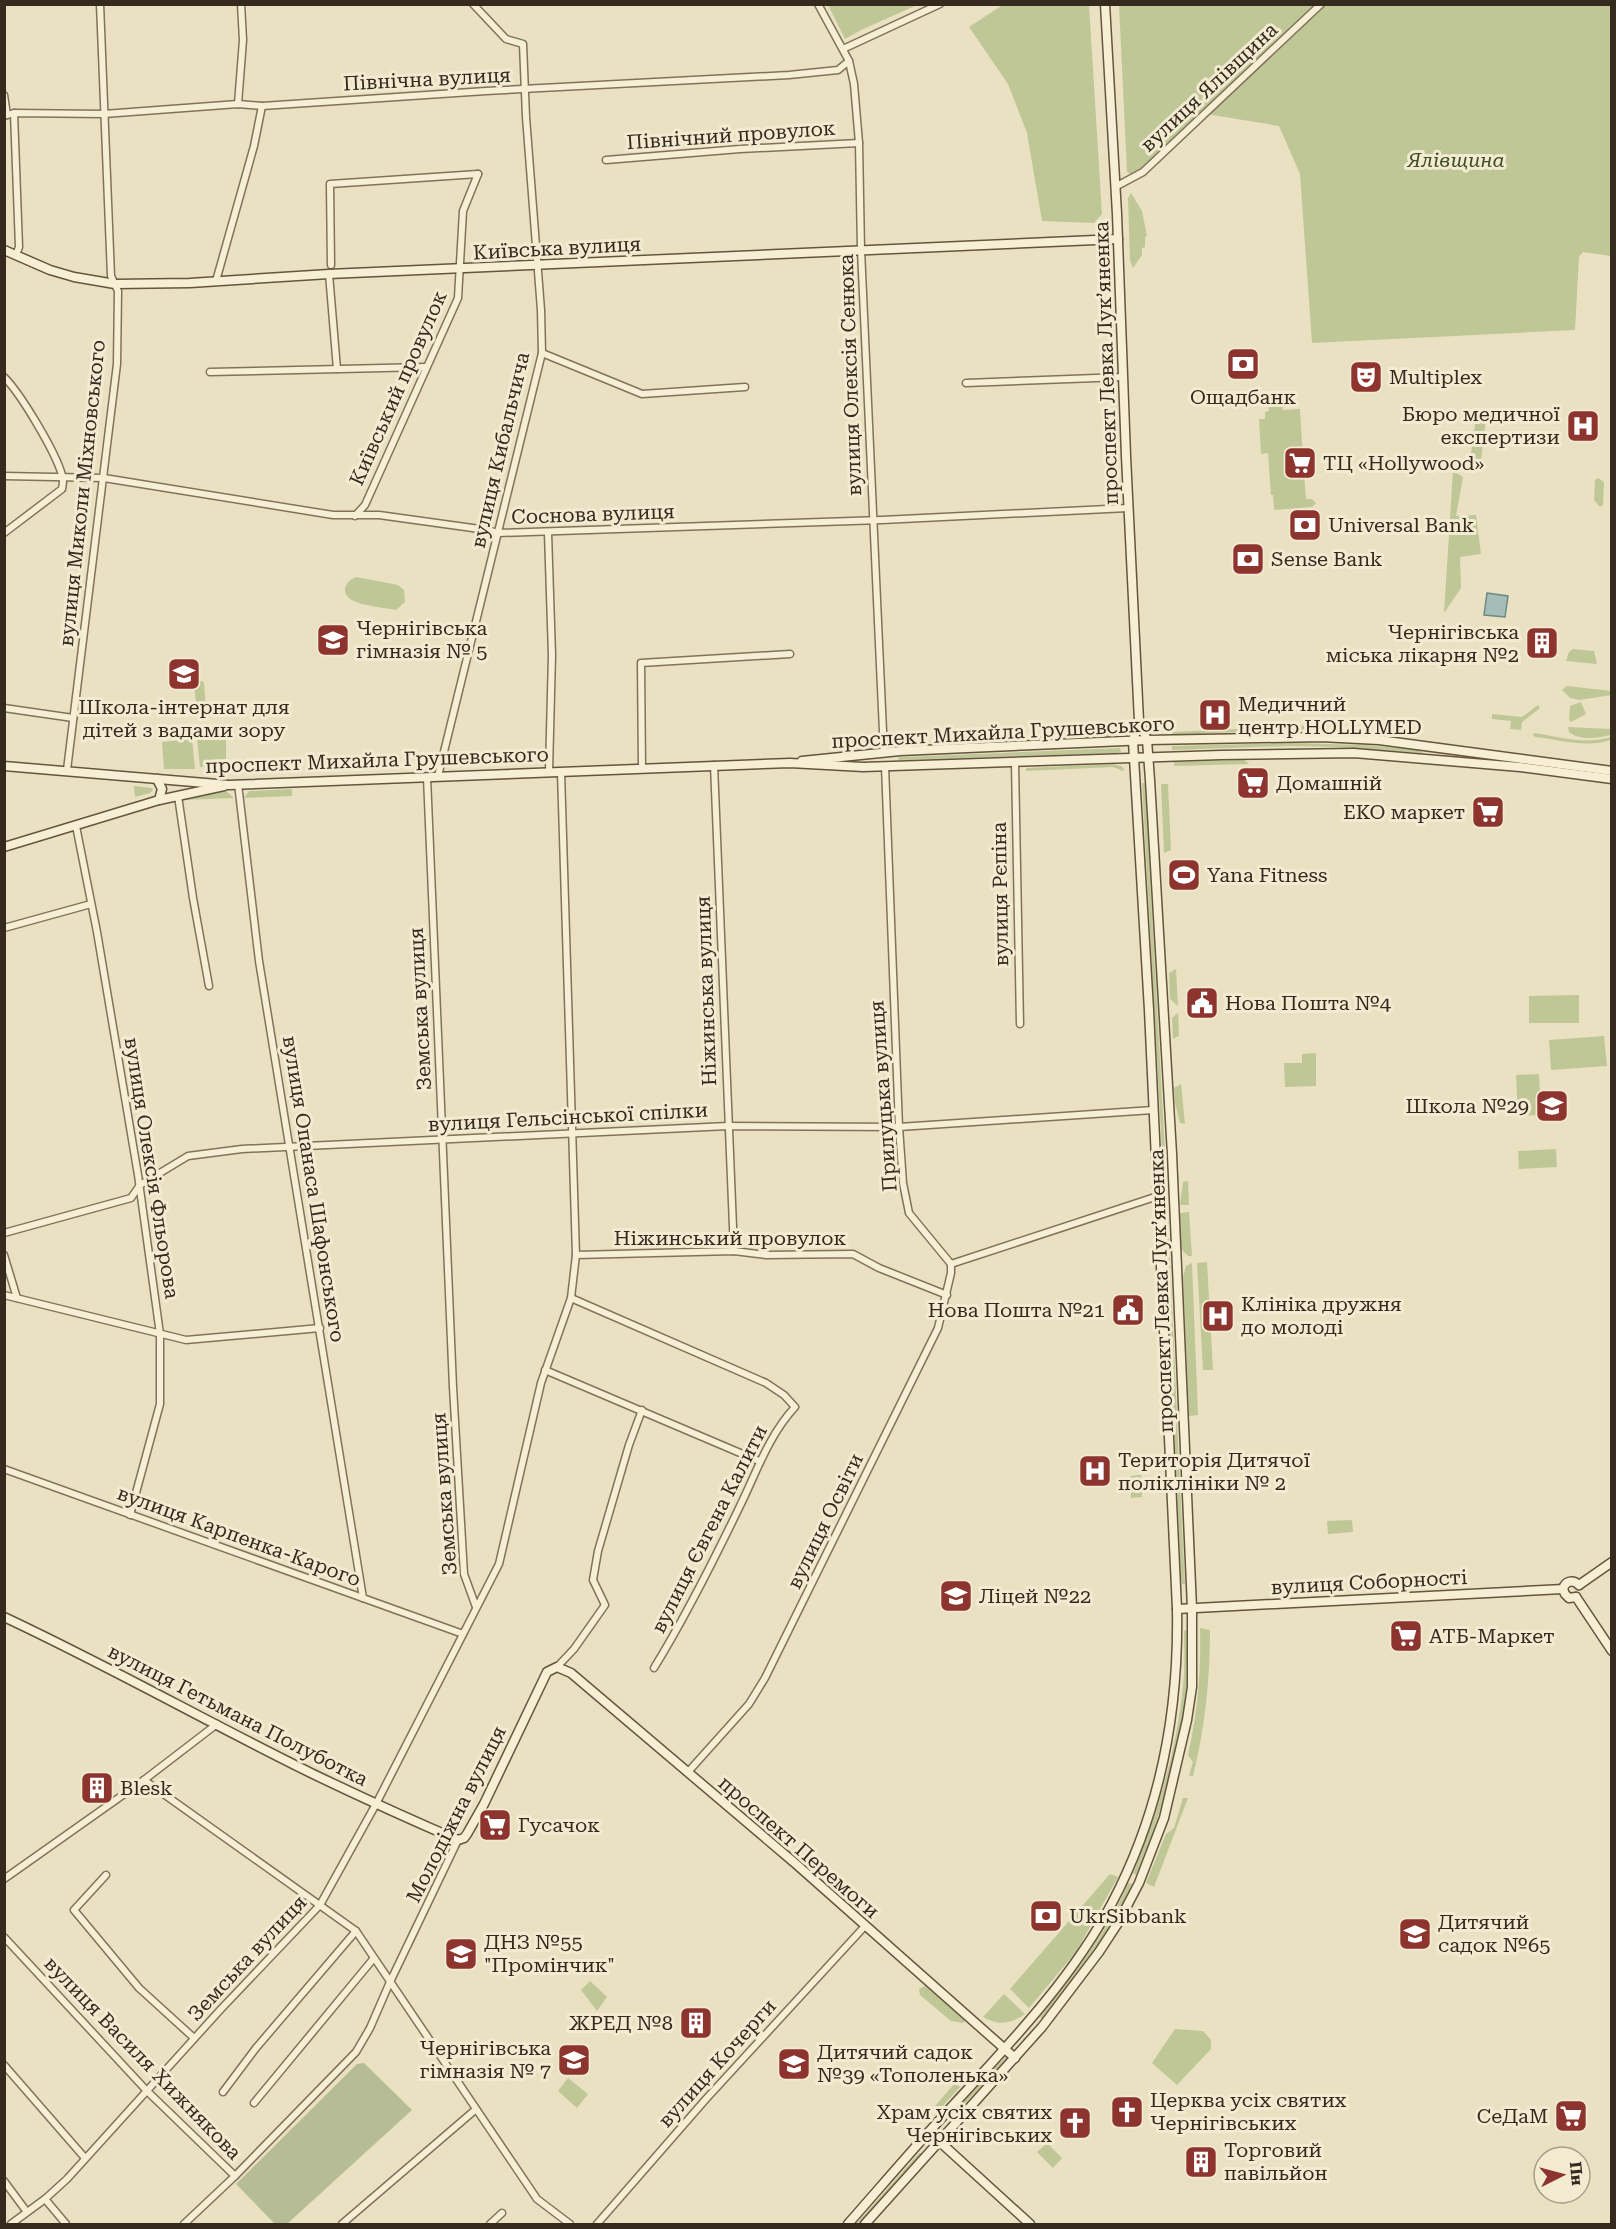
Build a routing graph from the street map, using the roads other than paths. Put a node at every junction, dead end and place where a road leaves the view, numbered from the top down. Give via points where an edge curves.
1 (100, 4) edge
2 (241, 4) edge
3 (472, 4) edge
4 (818, 4) edge
5 (940, 4) edge
6 (1105, 4) edge
7 (1321, 4) edge
8 (843, 49) junction
9 (849, 61) junction
10 (525, 90) junction
11 (4, 95) edge
12 (238, 104) junction
13 (262, 106) junction
14 (9, 114) edge
15 (104, 114) junction
16 (859, 143) junction
17 (606, 160) dead end
18 (1115, 188) junction
19 (1118, 239) junction
20 (5, 250) edge
21 (861, 250) junction
22 (16, 255) junction
23 (538, 266) junction
24 (330, 270) junction
25 (460, 270) junction
26 (216, 281) junction
27 (115, 284) junction
28 (542, 353) junction
29 (426, 367) junction
30 (336, 369) junction
31 (210, 372) dead end
32 (4, 377) edge
33 (1123, 377) junction
34 (966, 383) dead end
35 (745, 387) dead end
36 (4, 476) edge
37 (63, 476) junction
38 (104, 477) junction
39 (1128, 508) junction
40 (355, 516) junction
41 (873, 520) junction
42 (4, 533) edge
43 (498, 533) junction
44 (548, 533) junction
45 (790, 654) dead end
46 (4, 708) edge
47 (73, 718) junction
48 (1139, 721) junction
49 (1147, 740) junction
50 (1133, 741) junction
51 (884, 753) junction
52 (1148, 757) junction
53 (1134, 758) junction
54 (790, 763) junction
55 (1015, 763) junction
56 (714, 765) junction
57 (4, 766) edge
58 (885, 766) junction
59 (642, 768) junction
60 (67, 770) junction
61 (549, 771) junction
62 (561, 771) junction
63 (1611, 771) edge
64 (427, 777) junction
65 (438, 777) junction
66 (157, 779) junction
67 (1611, 779) edge
68 (234, 784) junction
69 (178, 796) junction
70 (159, 800) junction
71 (76, 826) junction
72 (4, 847) edge
73 (92, 904) junction
74 (4, 928) edge
75 (209, 986) dead end
76 (1020, 1024) dead end
77 (1154, 1110) junction
78 (728, 1126) junction
79 (899, 1127) junction
80 (573, 1135) junction
81 (443, 1139) junction
82 (290, 1147) junction
83 (140, 1185) junction
84 (1158, 1196) junction
85 (4, 1233) edge
86 (734, 1251) junction
87 (4, 1255) edge
88 (576, 1255) junction
89 (951, 1264) junction
90 (4, 1295) edge
91 (947, 1295) junction
92 (17, 1298) junction
93 (571, 1298) junction
94 (320, 1328) junction
95 (160, 1334) junction
96 (545, 1370) junction
97 (642, 1410) junction
98 (759, 1461) junction
99 (4, 1469) edge
100 (130, 1515) junction
101 (1611, 1562) edge
102 (1579, 1585) junction
103 (1563, 1589) junction
104 (1576, 1597) junction
105 (363, 1598) junction
106 (476, 1607) junction
107 (1192, 1608) junction
108 (1177, 1610) junction
109 (4, 1617) edge
110 (463, 1634) junction
111 (1611, 1651) edge
112 (557, 1667) junction
113 (654, 1668) dead end
114 (217, 1724) junction
115 (688, 1772) junction
116 (144, 1780) junction
117 (376, 1804) junction
118 (458, 1840) junction
119 (106, 1875) dead end
120 (4, 1879) edge
121 (320, 1905) junction
122 (865, 1926) junction
123 (356, 1932) junction
124 (4, 1937) edge
125 (375, 1958) junction
126 (390, 1982) junction
127 (194, 2038) junction
128 (1004, 2048) junction
129 (1015, 2058) junction
130 (4, 2065) edge
131 (147, 2091) junction
132 (223, 2092) dead end
133 (254, 2103) dead end
134 (475, 2110) junction
135 (929, 2132) junction
136 (938, 2142) junction
137 (85, 2158) junction
138 (235, 2176) junction
139 (4, 2181) edge
140 (45, 2199) junction
141 (27, 2212) junction
142 (502, 2213) dead end
143 (11, 2224) edge
144 (66, 2224) edge
145 (184, 2224) edge
146 (342, 2224) edge
147 (490, 2224) edge
148 (570, 2224) edge
149 (597, 2224) edge
150 (848, 2224) edge
151 (865, 2224) edge
152 (1029, 2224) edge

1 - 15 street, вулиця Миколи Міхновського
2 - 12 street via 243,40
3 - 10 street, вулиця Кибальчича via 506,39 523,44
4 - 8 street, вулиця Олексія Сенюка
5 - 8 street
6 - 18 main road, проспект Левка Лукʼяненка
7 - 18 street, вулиця Ялівщина via 1143,172
8 - 9 street, вулиця Олексія Сенюка
9 - 10 street, Північна вулиця via 838,70 789,75
9 - 16 street, вулиця Олексія Сенюка via 855,84
10 - 13 street, Північна вулиця
10 - 23 street, вулиця Кибальчича
11 - 14 street
12 - 13 street, Північна вулиця
12 - 15 street, Північна вулиця
13 - 26 street
14 - 15 street, Північна вулиця
14 - 22 street via 19,247
15 - 27 street, вулиця Миколи Міхновського via 111,276
16 - 17 street, Північний провулок
16 - 21 street, вулиця Олексія Сенюка
18 - 19 main road, проспект Левка Лукʼяненка
19 - 21 main road, Київська вулиця
19 - 33 main road, проспект Левка Лукʼяненка
20 - 22 main road, Київська вулиця
21 - 23 main road, Київська вулиця
21 - 41 street, вулиця Олексія Сенюка
22 - 27 main road, Київська вулиця via 50,270
23 - 25 main road, Київська вулиця
23 - 28 street, вулиця Кибальчича
24 - 25 main road, Київська вулиця
24 - 25 street, Київський провулок via 330,184 478,174 464,211
24 - 26 main road, Київська вулиця
24 - 30 street
25 - 29 street, Київський провулок via 458,298
26 - 27 main road, Київська вулиця
27 - 38 street, вулиця Миколи Міхновського via 117,364
28 - 35 street via 642,394
28 - 43 street, вулиця Кибальчича
29 - 30 street
29 - 40 street, Київський провулок via 365,505
30 - 31 street
32 - 37 street via 13,386
33 - 34 street
33 - 39 main road, проспект Левка Лукʼяненка
36 - 37 street, Соснова вулиця
37 - 38 street, Соснова вулиця
37 - 42 street via 62,489
38 - 40 street, Соснова вулиця
38 - 47 street, вулиця Миколи Міхновського
39 - 41 street, Соснова вулиця
39 - 48 main road, проспект Левка Лукʼяненка
40 - 43 street, Соснова вулиця via 379,515
41 - 44 street, Соснова вулиця
41 - 51 street, вулиця Олексія Сенюка
43 - 44 street, Соснова вулиця
43 - 65 street, вулиця Кибальчича
44 - 61 street via 552,655
45 - 59 street via 641,663
46 - 47 street
47 - 60 street, вулиця Миколи Міхновського
48 - 49 main road, проспект Левка Лукʼяненка
48 - 50 main road, проспект Левка Лукʼяненка
49 - 50 main road, проспект Михайла Грушевського
49 - 52 main road, проспект Левка Лукʼяненка
49 - 63 main road, проспект Михайла Грушевського via 1371,740
50 - 51 main road, проспект Михайла Грушевського
50 - 53 main road, проспект Левка Лукʼяненка
51 - 54 main road, проспект Михайла Грушевського
51 - 58 main road
52 - 53 main road, проспект Михайла Грушевського
52 - 67 main road, проспект Михайла Грушевського via 1354,753 1509,765
52 - 107 main road, проспект Левка Лукʼяненка via 1172,1154
53 - 55 main road, проспект Михайла Грушевського
53 - 77 main road, проспект Левка Лукʼяненка
54 - 56 main road, проспект Михайла Грушевського
54 - 58 main road, проспект Михайла Грушевського
55 - 58 main road, проспект Михайла Грушевського
55 - 76 street, вулиця Рєпіна
56 - 59 main road, проспект Михайла Грушевського
56 - 78 street, Ніжинська вулиця
57 - 60 main road, проспект Михайла Грушевського
58 - 79 street, Прилуцька вулиця
59 - 62 main road, проспект Михайла Грушевського
60 - 66 main road, проспект Михайла Грушевського
61 - 62 main road, проспект Михайла Грушевського
61 - 65 main road, проспект Михайла Грушевського
62 - 80 street
64 - 65 main road, проспект Михайла Грушевського
64 - 68 main road, проспект Михайла Грушевського
64 - 81 street, Земська вулиця
66 - 68 main road, проспект Михайла Грушевського
66 - 70 main road via 162,789
68 - 69 main road
68 - 82 street, вулиця Опанаса Шафонського
69 - 70 main road
69 - 75 street
70 - 71 main road
71 - 72 main road
71 - 73 street, вулиця Олексія Фльорова
73 - 74 street
73 - 83 street, вулиця Олексія Фльорова
77 - 79 street, вулиця Гельсінської спілки
77 - 84 main road, проспект Левка Лукʼяненка
78 - 79 street, вулиця Гельсінської спілки
78 - 80 street, вулиця Гельсінської спілки
78 - 86 street, Ніжинська вулиця
79 - 89 street, Прилуцька вулиця via 909,1213
80 - 81 street, вулиця Гельсінської спілки
80 - 88 street
81 - 82 street, вулиця Гельсінської спілки
81 - 106 street, Земська вулиця via 464,1574
82 - 83 street, вулиця Гельсінської спілки via 188,1156
82 - 94 street, вулиця Опанаса Шафонського
83 - 85 street, вулиця Гельсінської спілки via 131,1198
83 - 95 street, вулиця Олексія Фльорова
84 - 89 street
84 - 108 main road, проспект Левка Лукʼяненка
86 - 88 street, Ніжинський провулок
86 - 91 street, Ніжинський провулок via 766,1255 853,1254
87 - 92 street
88 - 93 street
89 - 91 street, вулиця Освіти
90 - 92 street
91 - 115 street, вулиця Освіти via 938,1328 765,1678 749,1704
92 - 95 street
93 - 96 street
93 - 98 street, вулиця Євгена Калити via 766,1383 784,1395 795,1407
94 - 95 street via 186,1340
94 - 105 street, вулиця Опанаса Шафонського
95 - 100 street, вулиця Олексія Фльорова via 160,1404
96 - 97 street
96 - 106 street via 500,1564
97 - 98 street
97 - 112 street via 598,1551 594,1580 605,1605
98 - 113 street, вулиця Євгена Калити via 719,1549
99 - 100 street, вулиця Карпенка-Карого
100 - 105 street, вулиця Карпенка-Карого
101 - 102 main road
102 - 103 main road, вулиця Соборності via 1570,1581
102 - 104 main road
103 - 104 main road via 1566,1596
103 - 107 main road, вулиця Соборності
104 - 111 main road
105 - 110 street, вулиця Карпенка-Карого
106 - 110 street, Земська вулиця
107 - 108 main road, вулиця Соборності
107 - 129 main road, проспект Левка Лукʼяненка via 1192,1687 1187,1720 1173,1787 1153,1848 1139,1883 1099,1952
108 - 128 main road, проспект Левка Лукʼяненка via 1177,1676 1171,1723 1158,1782 1137,1847 1112,1903 1085,1948
109 - 114 main road, вулиця Гетьмана Полуботка
110 - 117 street, Земська вулиця
112 - 115 main road, проспект Перемоги via 571,1673
112 - 118 main road, Молодіжна вулиця via 547,1672 484,1804 467,1834
114 - 116 street
114 - 117 main road, вулиця Гетьмана Полуботка
115 - 122 main road, проспект Перемоги
116 - 120 street
116 - 121 street
117 - 118 main road, вулиця Гетьмана Полуботка
117 - 121 street, Земська вулиця
118 - 126 street, Молодіжна вулиця
119 - 127 street via 74,1910 139,1988
121 - 123 street
121 - 127 street, Земська вулиця
122 - 128 main road, проспект Перемоги
122 - 149 street, вулиця Кочерги
123 - 125 street
123 - 132 street
124 - 131 street, вулиця Василя Хижнякова
125 - 126 street
125 - 133 street
126 - 134 street
126 - 138 street via 356,2052
127 - 131 street, Земська вулиця
128 - 129 main road, проспект Перемоги
128 - 135 main road, проспект Левка Лукʼяненка
129 - 136 main road, проспект Левка Лукʼяненка
130 - 137 street
131 - 137 street, Земська вулиця
131 - 138 street, вулиця Василя Хижнякова
134 - 146 street
134 - 148 street via 537,2199
135 - 136 main road
135 - 150 main road, проспект Левка Лукʼяненка
136 - 151 main road, проспект Левка Лукʼяненка
136 - 152 main road
137 - 140 street, Земська вулиця
138 - 145 street, вулиця Василя Хижнякова
139 - 141 street
140 - 141 street, Земська вулиця
140 - 144 street
141 - 143 street, Земська вулиця
142 - 147 street

